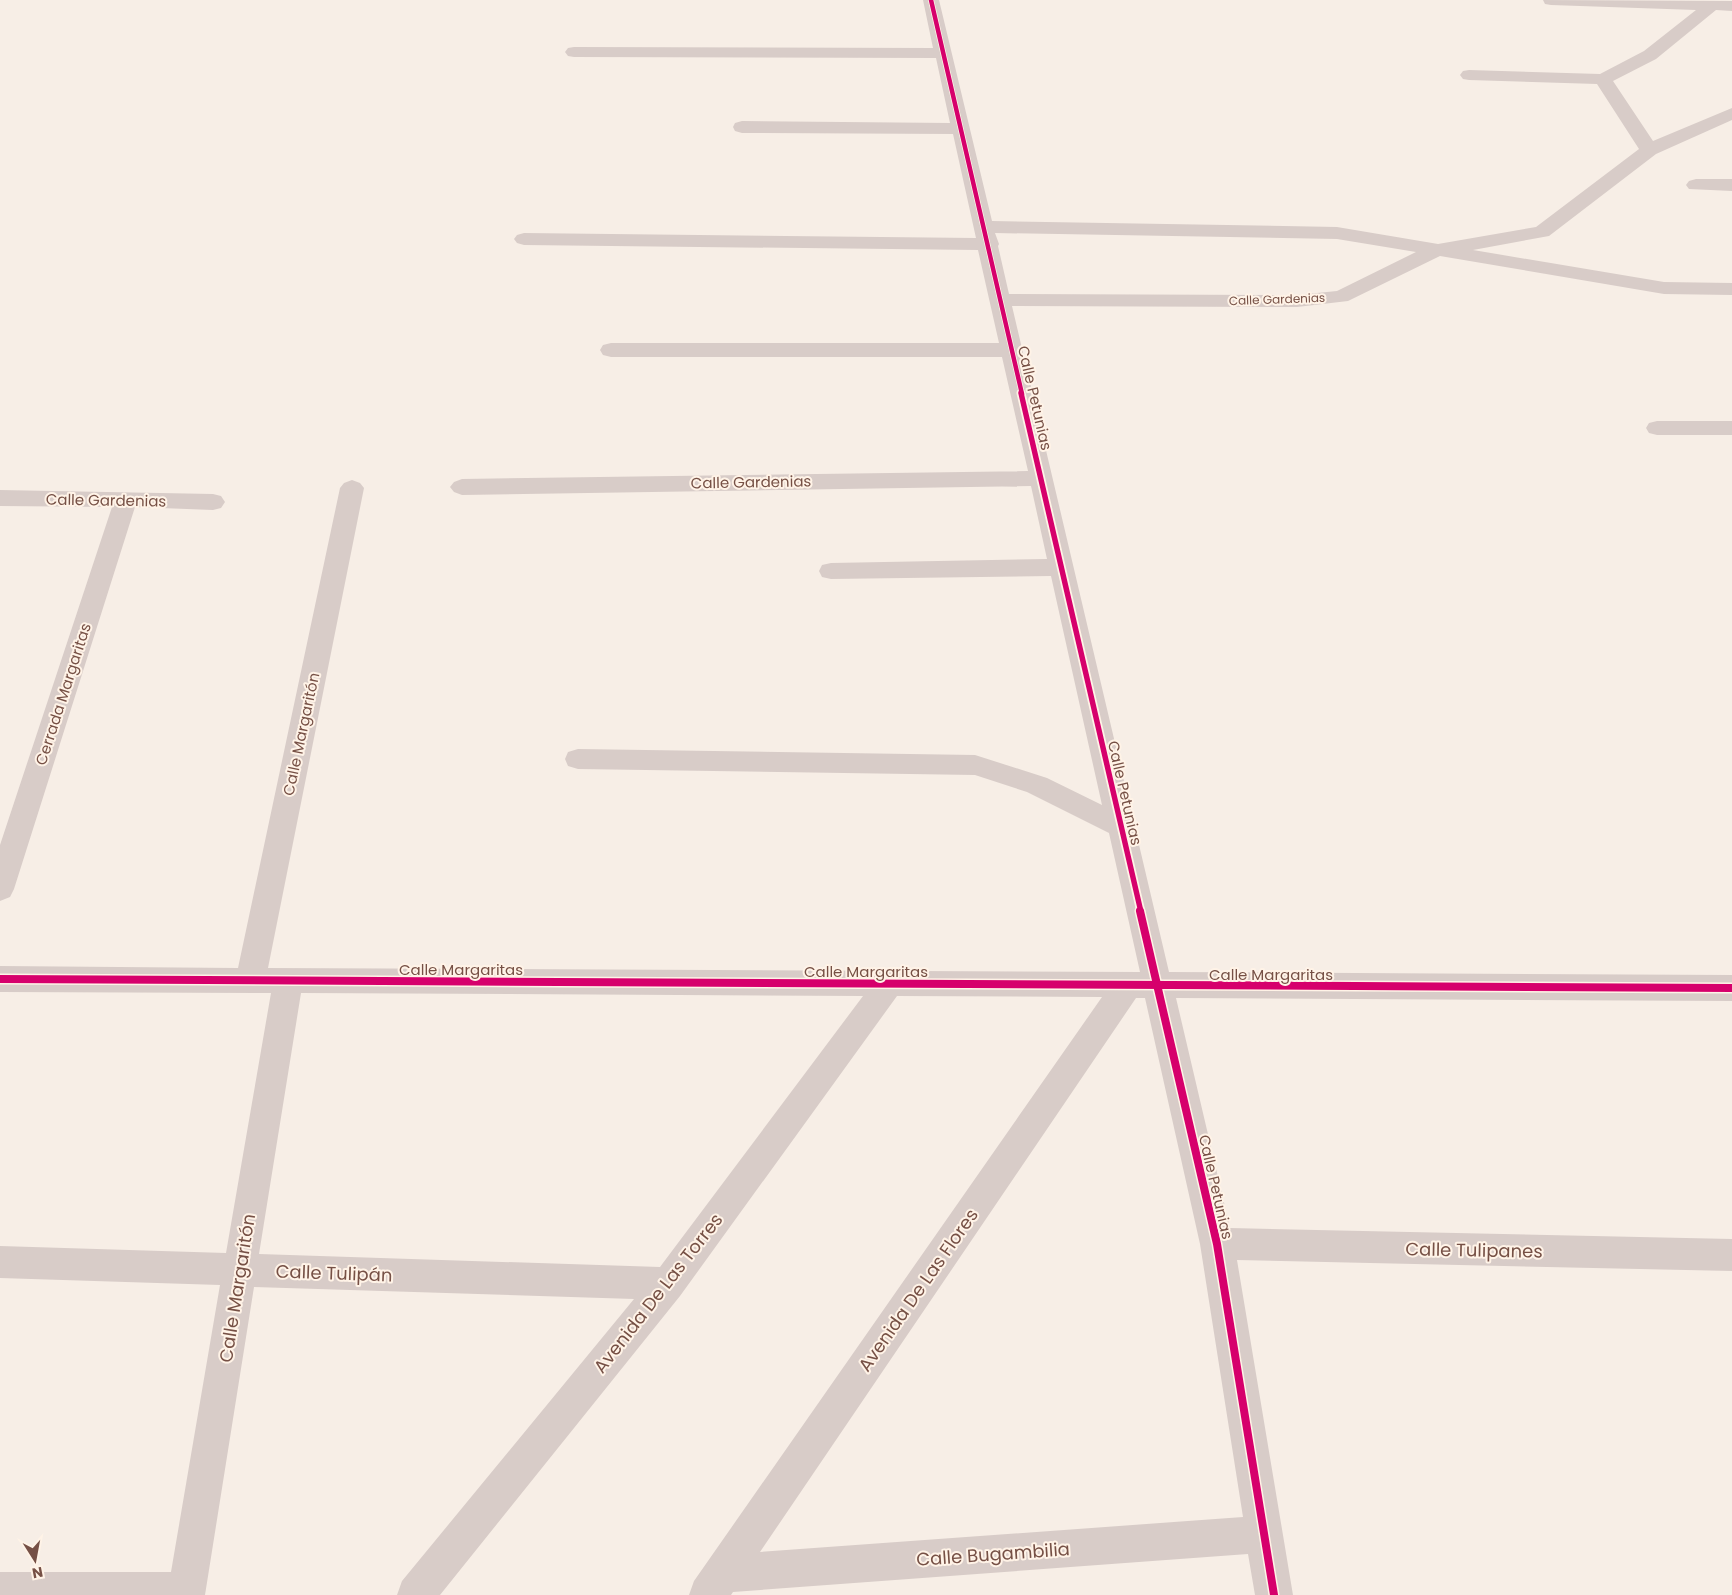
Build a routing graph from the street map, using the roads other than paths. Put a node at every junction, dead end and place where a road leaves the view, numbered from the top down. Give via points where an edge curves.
1 (931, 0) edge
2 (1551, 0) edge
3 (1712, 5) junction
4 (1732, 6) edge
5 (574, 52) dead end
6 (943, 52) junction
7 (1469, 75) dead end
8 (1603, 79) junction
9 (1732, 114) edge
10 (742, 126) dead end
11 (961, 129) junction
12 (1649, 150) junction
13 (1696, 185) dead end
14 (1732, 185) edge
15 (1542, 232) junction
16 (986, 236) junction
17 (524, 238) dead end
18 (1437, 250) junction
19 (1565, 273) junction
20 (1732, 289) edge
21 (1000, 300) junction
22 (611, 350) dead end
23 (1011, 350) junction
24 (1657, 428) dead end
25 (1732, 428) edge
26 (1040, 478) junction
27 (462, 486) dead end
28 (352, 488) dead end
29 (0, 498) edge
30 (126, 499) junction
31 (213, 502) dead end
32 (1060, 567) junction
33 (831, 571) dead end
34 (578, 759) dead end
35 (1120, 826) junction
36 (0, 890) edge
37 (0, 979) edge
38 (250, 981) junction
39 (288, 981) junction
40 (889, 984) junction
41 (1142, 986) junction
42 (1732, 988) edge
43 (1217, 1244) junction
44 (1732, 1255) edge
45 (0, 1262) edge
46 (240, 1270) junction
47 (668, 1284) junction
48 (1264, 1534) junction
49 (716, 1584) edge
50 (0, 1591) edge
51 (187, 1593) edge
52 (416, 1595) edge
53 (1274, 1595) edge

1 - 6 street, Calle Petunias
2 - 3 street
3 - 4 street
3 - 8 street via 1650,55
5 - 6 street
6 - 11 street, Calle Petunias
7 - 8 street
8 - 12 street
9 - 12 street
10 - 11 street
11 - 16 street, Calle Petunias
12 - 15 street
13 - 14 street
15 - 18 street, Calle Gardenias
15 - 19 street
16 - 17 street
16 - 18 street via 1337,233
16 - 21 street, Calle Petunias
18 - 19 street
18 - 21 street, Calle Gardenias via 1341,297 1297,301
19 - 20 street via 1664,288
21 - 23 street, Calle Petunias
22 - 23 street
23 - 26 street, Calle Petunias
24 - 25 street
26 - 27 street, Calle Gardenias
26 - 32 street, Calle Petunias
28 - 38 street, Calle Margaritón
29 - 30 street, Calle Gardenias
30 - 31 street, Calle Gardenias
30 - 36 street, Cerrada Margaritas
32 - 33 street
32 - 35 street, Calle Petunias
34 - 35 street via 975,766 1036,785
35 - 41 street, Calle Petunias
37 - 38 street, Calle Margaritas
38 - 39 street, Calle Margaritas
39 - 40 street, Calle Margaritas
39 - 46 street, Calle Margaritón
40 - 41 street, Calle Margaritas
40 - 47 street, Avenida De Las Torres
41 - 42 street, Calle Margaritas
41 - 43 street, Calle Petunias
41 - 49 street, Avenida De Las Flores
43 - 44 street, Calle Tulipanes
43 - 48 street, Calle Petunias
45 - 46 street, Calle Tulipán
46 - 47 street, Calle Tulipán
46 - 51 street, Calle Margaritón
47 - 52 street, Avenida De Las Torres
48 - 49 street, Calle Bugambilia
48 - 53 street, Calle Petunias
50 - 51 street

